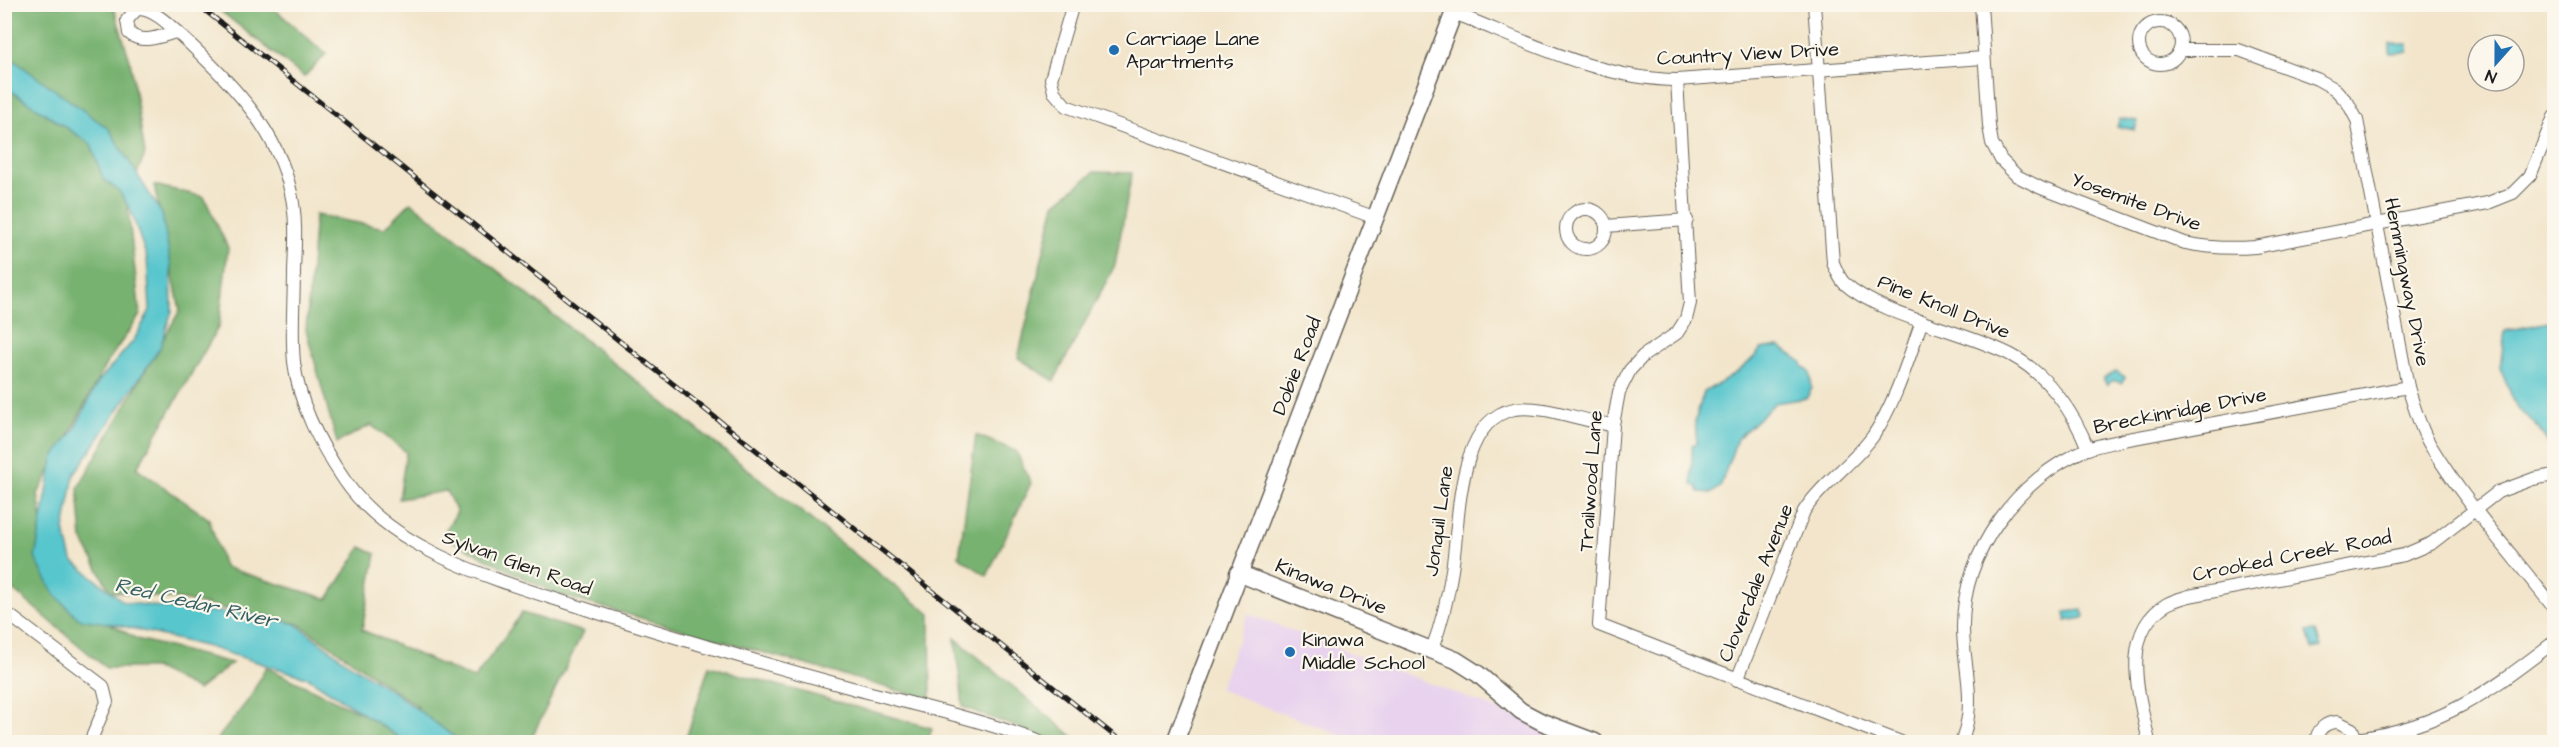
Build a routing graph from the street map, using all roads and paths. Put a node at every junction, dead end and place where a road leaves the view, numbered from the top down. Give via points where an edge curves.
1 (1073, 4) edge
2 (1814, 4) edge
3 (1981, 4) edge
4 (1456, 9) edge
5 (176, 32) dead end
6 (2180, 50) dead end
7 (1983, 58) junction
8 (1819, 70) junction
9 (1677, 80) junction
10 (2554, 117) edge
11 (1376, 218) junction
12 (1687, 220) junction
13 (2376, 223) junction
14 (1606, 226) dead end
15 (1922, 321) junction
16 (2408, 387) junction
17 (1613, 425) junction
18 (2088, 449) junction
19 (2554, 475) edge
20 (2476, 508) junction
21 (1238, 573) junction
22 (2554, 608) edge
23 (4, 610) edge
24 (2554, 642) edge
25 (1432, 650) junction
26 (1737, 680) junction
27 (2357, 741) edge
28 (90, 742) edge
29 (1040, 742) edge
30 (1175, 742) edge
31 (1595, 742) edge
32 (1901, 742) edge
33 (1962, 742) edge
34 (2149, 742) edge
35 (2316, 742) edge

1 - 11 street via 1051,79 1062,102
2 - 8 street, Pine Knoll Drive
3 - 7 street, Yosemite Drive
4 - 9 street, Country View Drive via 1587,65 1640,79
4 - 11 street, Dobie Road
5 - 29 street, Sylvan Glen Road via 252,109 284,171 296,232 294,348 299,385 307,414 325,450 347,485 372,511 434,554 545,596 696,645
6 - 13 street, Hemmingway Drive via 2239,50 2335,89 2357,120
7 - 8 street, Country View Drive
7 - 13 street, Yosemite Drive via 1995,151 2017,176 2041,188 2185,243 2221,249 2255,247
8 - 9 street, Country View Drive
8 - 15 street, Pine Knoll Drive via 1833,263 1842,281 1856,292
9 - 12 street, Trailwood Lane
10 - 13 street, Yosemite Drive via 2530,176 2513,193 2488,203
11 - 21 street, Dobie Road
12 - 14 street
12 - 17 street, Trailwood Lane via 1690,303 1686,319 1677,333 1630,370 1619,392
13 - 16 street, Hemmingway Drive
15 - 18 street, Pine Knoll Drive via 2013,356 2039,375 2073,416
15 - 26 street, Cloverdale Avenue via 1890,406 1874,435 1804,511
16 - 18 street, Breckinridge Drive
16 - 20 street, Hemmingway Drive via 2428,442
17 - 25 street, Jonquil Lane via 1530,408 1498,416 1485,427 1468,459 1446,603
17 - 26 street, Trailwood Lane via 1599,625
18 - 33 street, Breckinridge Drive via 2027,488 1999,520 1979,554 1965,603 1969,715
19 - 20 street, Crooked Creek Road via 2498,492
20 - 22 street, Hemmingway Drive
20 - 34 street, Crooked Creek Road via 2432,543 2404,555 2189,596 2167,604 2140,635 2135,656
21 - 25 street, Kinawa Drive
21 - 30 street, Dobie Road
23 - 28 street via 100,683 106,694 105,710
24 - 27 street via 2494,688 2444,716
25 - 31 street, Kinawa Drive via 1478,674 1521,711
26 - 32 street
27 - 35 street via 2348,725 2332,722 2319,731

